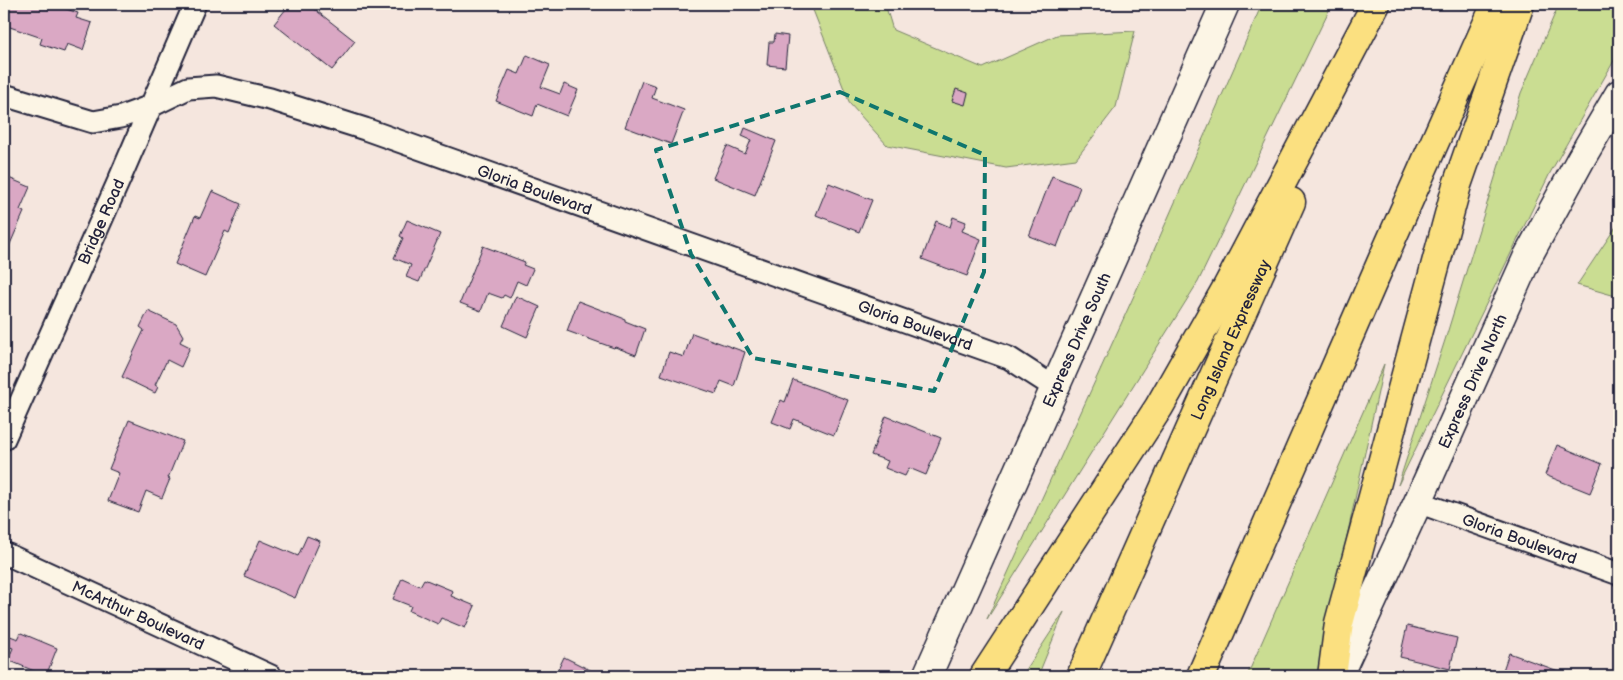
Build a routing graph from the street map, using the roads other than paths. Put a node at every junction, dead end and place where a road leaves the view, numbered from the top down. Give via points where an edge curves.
1 (195, 4) edge
2 (1225, 4) edge
3 (1377, 4) edge
4 (1496, 4) edge
5 (1520, 4) edge
6 (1619, 94) edge
7 (4, 95) edge
8 (151, 106) junction
9 (1054, 387) junction
10 (4, 439) edge
11 (1418, 502) junction
12 (4, 553) edge
13 (1619, 574) edge
14 (271, 676) edge
15 (927, 676) edge
16 (984, 676) edge
17 (1082, 676) edge
18 (1201, 676) edge
19 (1332, 676) edge
20 (1338, 676) edge

1 - 8 street, Bridge Road
2 - 9 main road, Express Drive South
3 - 16 highway via 1226,289 1159,407
3 - 17 highway, Long Island Expressway
4 - 18 highway
5 - 19 highway via 1457,185 1339,623
6 - 11 main road, Express Drive North via 1528,256
7 - 8 street, Gloria Boulevard via 93,122 121,117
8 - 9 street, Gloria Boulevard via 188,88 216,86 270,99 365,129 1009,358
8 - 10 street, Bridge Road
9 - 15 main road, Express Drive South
11 - 13 street, Gloria Boulevard
11 - 20 main road, Express Drive North
12 - 14 street, McArthur Boulevard

